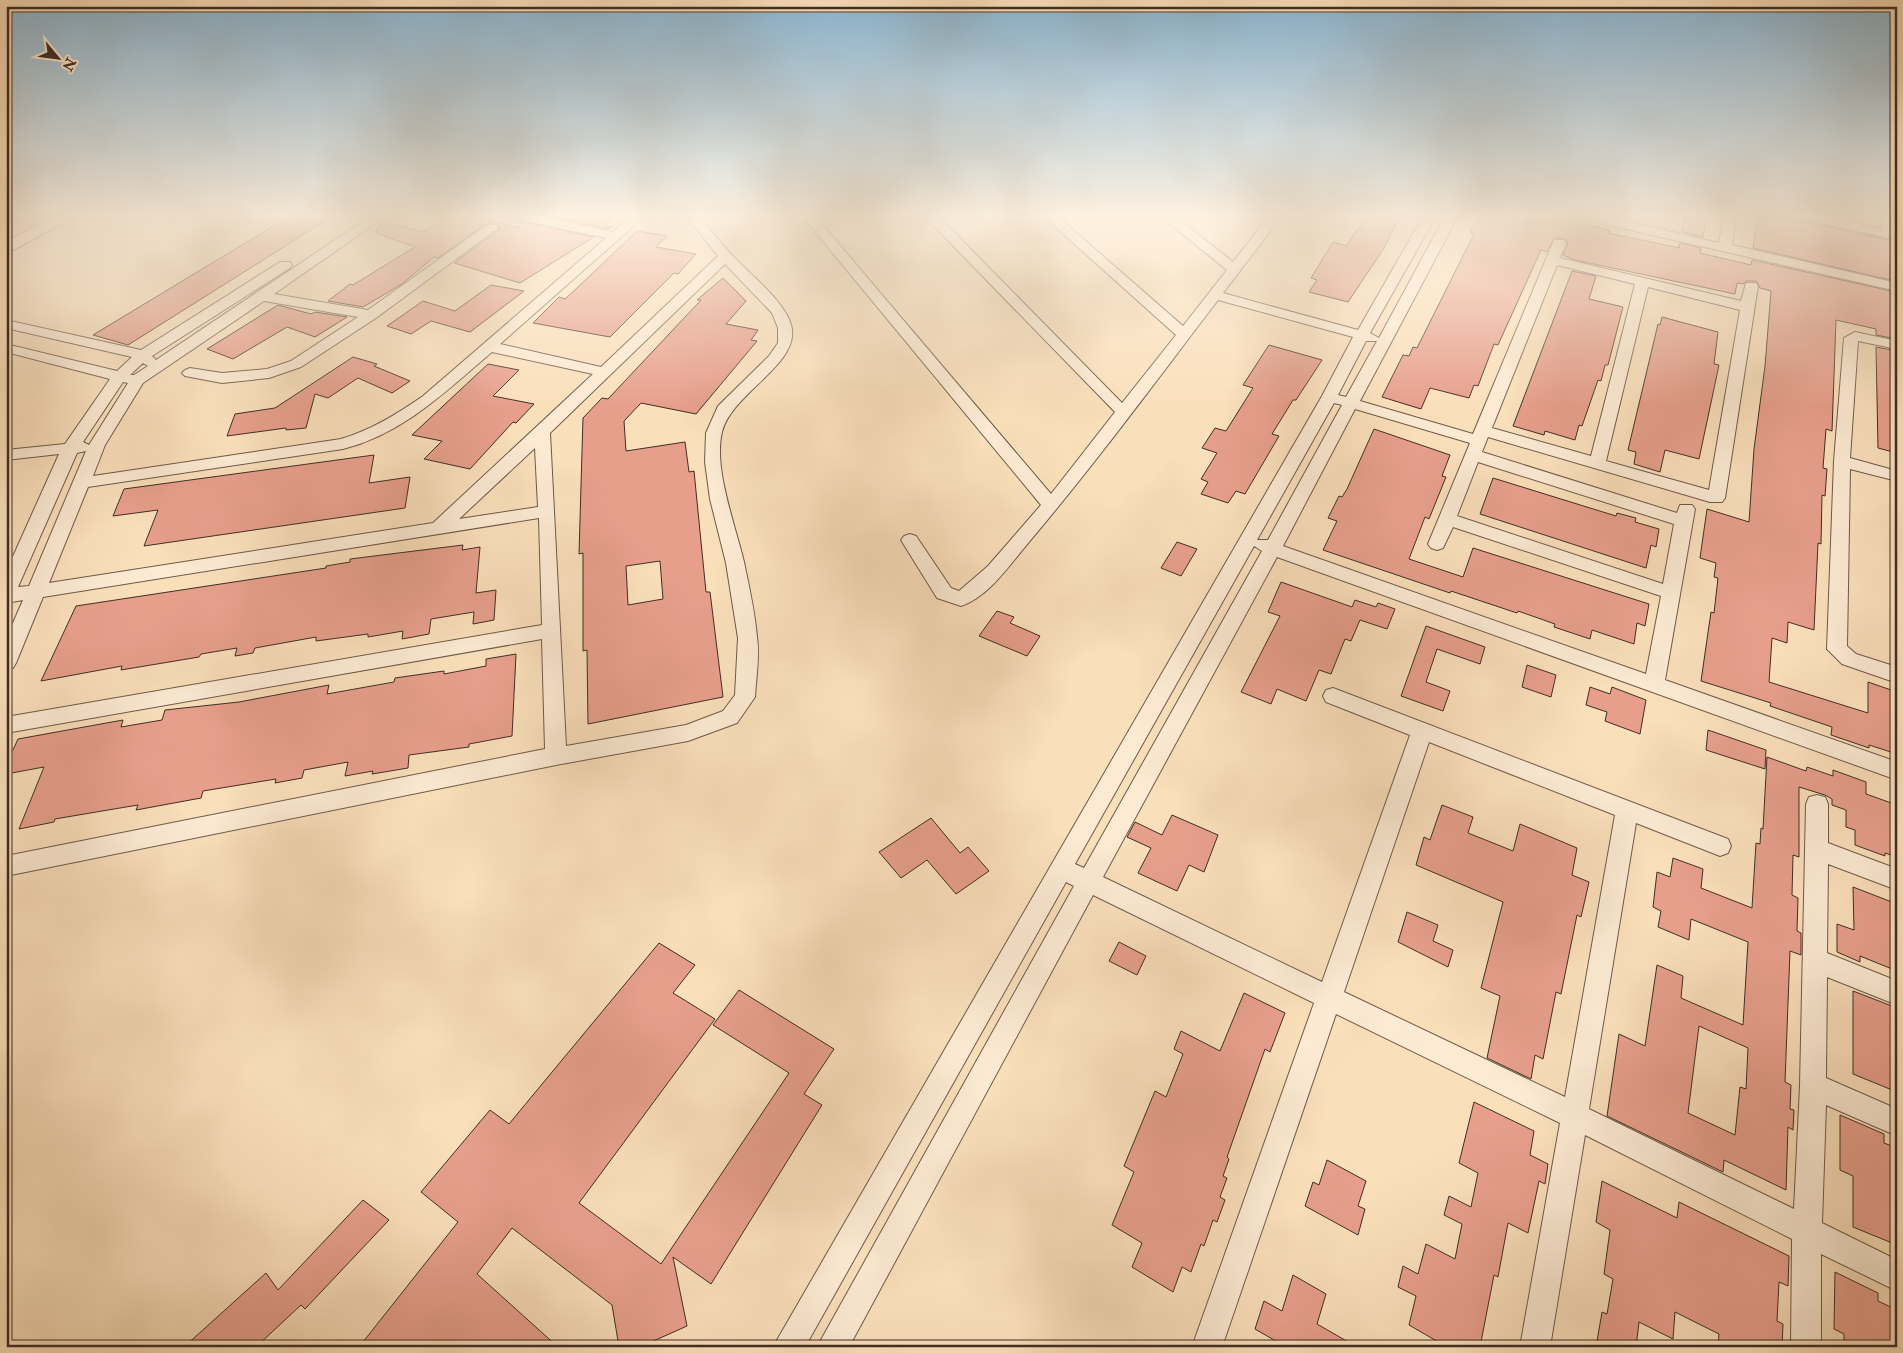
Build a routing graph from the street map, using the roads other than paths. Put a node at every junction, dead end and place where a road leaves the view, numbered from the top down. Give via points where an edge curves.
1 (261, 279) edge
2 (287, 279) edge
3 (421, 279) edge
4 (567, 279) edge
5 (701, 279) edge
6 (747, 279) edge
7 (861, 279) edge
8 (992, 279) edge
9 (1121, 279) edge
10 (1227, 279) edge
11 (1393, 279) edge
12 (1418, 279) edge
13 (1544, 279) edge
14 (1630, 279) edge
15 (1866, 279) edge
16 (1642, 282) junction
17 (1751, 286) dead end
18 (1897, 287) edge
19 (1219, 290) junction
20 (262, 296) junction
21 (1747, 307) junction
22 (371, 315) junction
23 (6, 324) edge
24 (1364, 330) junction
25 (1184, 334) junction
26 (1387, 335) junction
27 (1897, 346) edge
28 (491, 347) junction
29 (6, 348) edge
30 (143, 355) junction
31 (155, 367) junction
32 (603, 372) junction
33 (190, 373) dead end
34 (119, 377) junction
35 (137, 380) junction
36 (1340, 399) junction
37 (1123, 412) junction
38 (542, 430) junction
39 (1479, 442) junction
40 (96, 445) junction
41 (70, 449) junction
42 (6, 455) edge
43 (1842, 461) junction
44 (1597, 464) junction
45 (1897, 476) edge
46 (81, 483) junction
47 (1689, 492) junction
48 (1051, 505) junction
49 (547, 511) junction
50 (1447, 519) junction
51 (1684, 521) junction
52 (438, 528) junction
53 (1248, 539) junction
54 (910, 540) dead end
55 (1437, 544) dead end
56 (1272, 549) junction
57 (36, 591) junction
58 (1671, 593) junction
59 (6, 594) edge
60 (551, 630) junction
61 (6, 663) edge
62 (1897, 675) edge
63 (1654, 685) junction
64 (1334, 696) dead end
65 (6, 725) edge
66 (1422, 731) junction
67 (556, 756) junction
68 (1897, 771) edge
69 (1817, 804) dead end
70 (1627, 810) junction
71 (1720, 846) dead end
72 (1816, 849) junction
73 (6, 866) edge
74 (1060, 868) junction
75 (1897, 880) edge
76 (1087, 882) junction
77 (1815, 960) junction
78 (1897, 993) edge
79 (1329, 998) junction
80 (1814, 1086) junction
81 (1575, 1116) junction
82 (1897, 1122) edge
83 (1807, 1233) junction
84 (1897, 1276) edge
85 (788, 1347) edge
86 (832, 1347) edge
87 (1207, 1347) edge
88 (1535, 1347) edge
89 (1806, 1347) edge

1 - 30 street
2 - 20 street
3 - 22 street
4 - 28 street
5 - 32 street
6 - 67 street via 779,312 785,328 785,343 775,359 724,409 714,433 719,499 735,563 748,638 745,697 730,717 688,734
7 - 48 street
8 - 37 street
9 - 25 street
10 - 19 street
11 - 24 street
12 - 26 street
13 - 39 street
14 - 16 street
15 - 18 street
16 - 21 street
16 - 44 street
17 - 21 street
19 - 24 street
19 - 25 street
20 - 22 street
20 - 31 street
21 - 47 street via 1717,497
22 - 33 street via 283,370 222,378
23 - 30 street
24 - 26 street
24 - 36 street
25 - 37 street
26 - 36 street
27 - 43 street via 1851,336
28 - 32 street
28 - 46 street via 422,404 375,435 343,444
29 - 34 street
30 - 31 street
30 - 34 street
31 - 35 street
32 - 38 street
34 - 35 street
34 - 41 street
35 - 40 street
36 - 39 street
36 - 53 street
36 - 56 street
37 - 48 street
38 - 49 street
38 - 52 street
39 - 44 street
39 - 50 street
39 - 51 street
40 - 41 street
40 - 46 street
41 - 42 street
41 - 59 street
43 - 45 street
43 - 62 street via 1838,649 1849,660
44 - 47 street
46 - 57 street
47 - 51 street
48 - 54 street via 994,571 961,599 944,593
49 - 52 street
49 - 60 street
50 - 55 street
50 - 58 street
51 - 58 street
52 - 57 street
53 - 56 street
53 - 74 street
56 - 63 street
56 - 76 street
57 - 59 street
57 - 61 street
58 - 63 street
60 - 65 street
60 - 67 street
63 - 68 street
64 - 66 street
66 - 70 street
66 - 79 street
67 - 73 street
69 - 72 street
70 - 71 street
70 - 81 street
72 - 75 street
72 - 77 street
74 - 76 street
74 - 85 street
76 - 79 street
76 - 86 street
77 - 78 street
77 - 80 street
79 - 81 street
79 - 87 street
80 - 82 street
80 - 83 street
81 - 83 street
81 - 88 street
83 - 84 street
83 - 89 street

